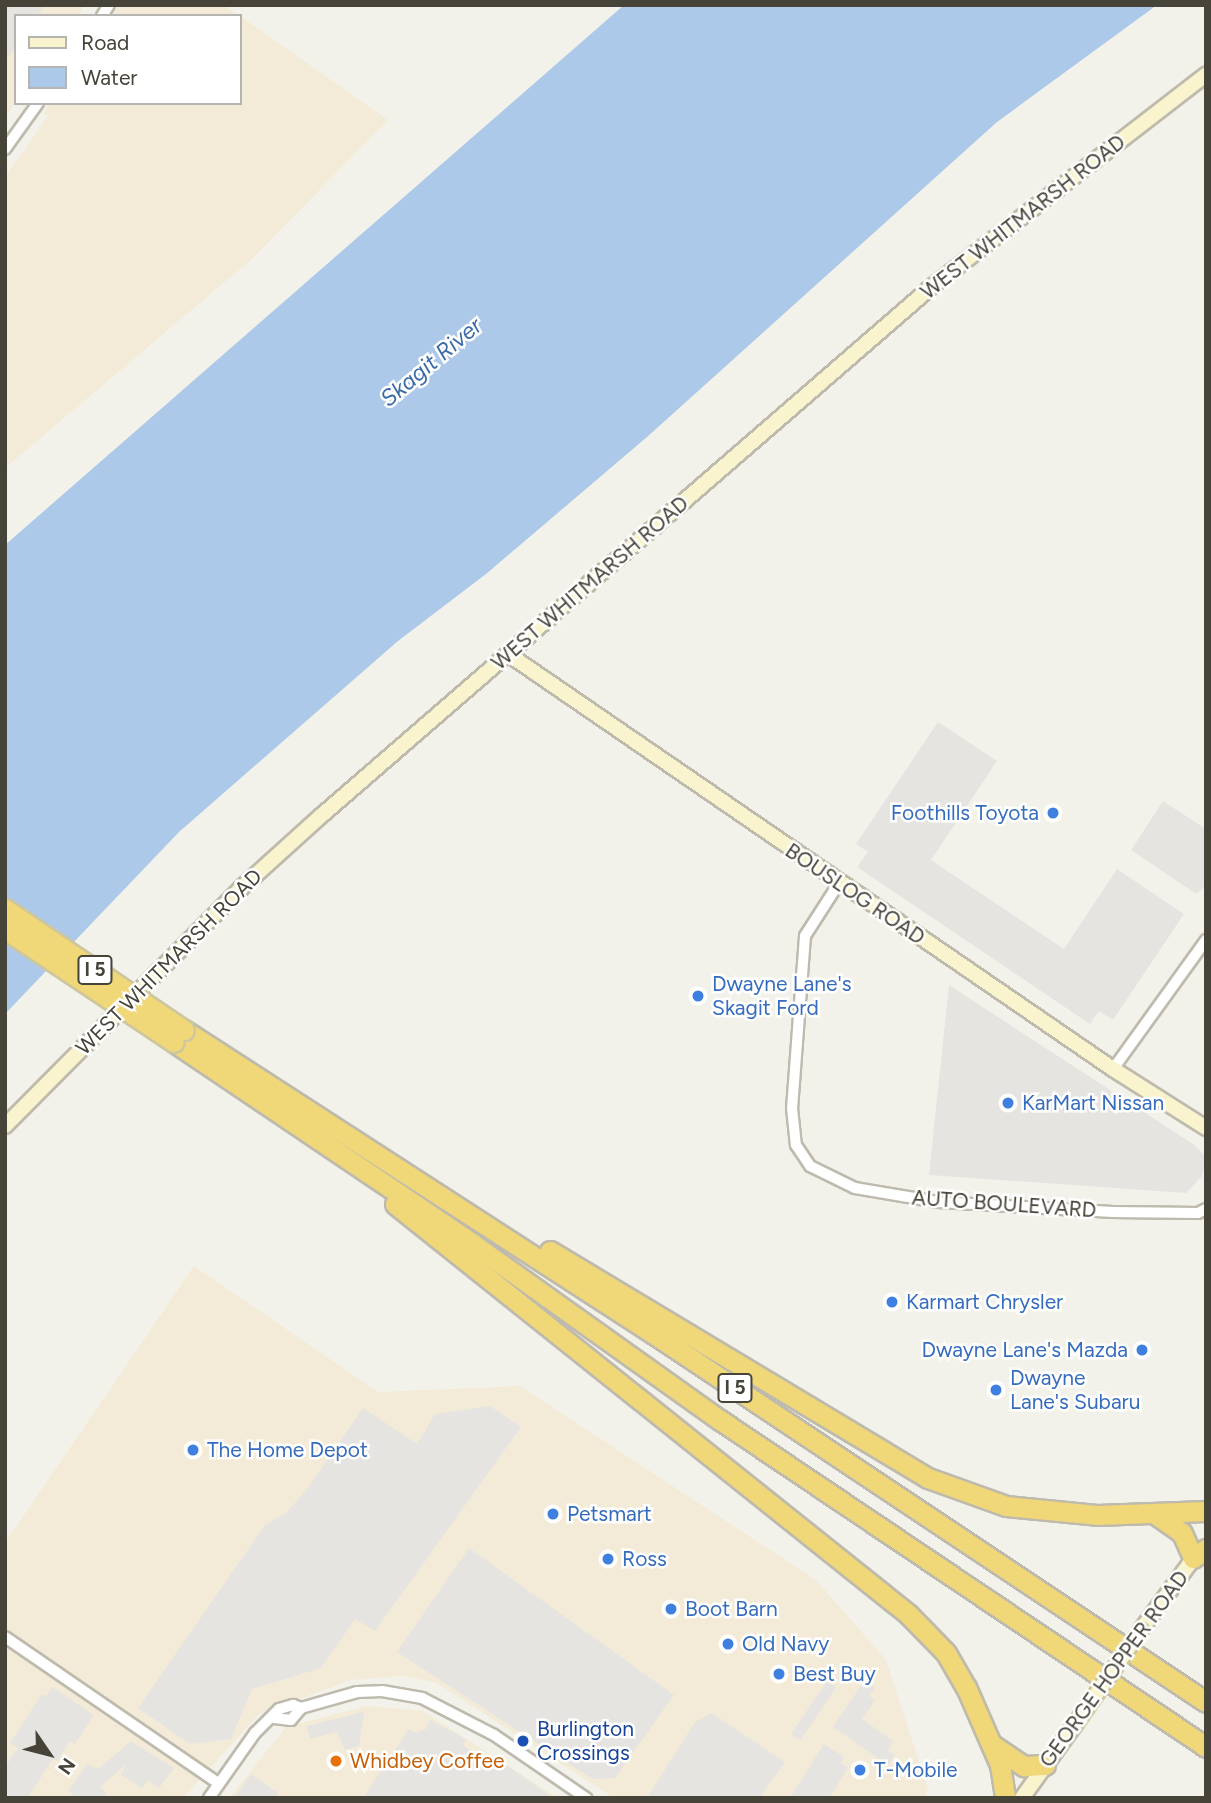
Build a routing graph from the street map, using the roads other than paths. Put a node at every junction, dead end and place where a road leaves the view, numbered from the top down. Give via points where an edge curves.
1 (1206, 75) edge
2 (37, 105) edge
3 (5, 149) edge
4 (508, 654) junction
5 (839, 883) junction
6 (5, 909) edge
7 (5, 929) edge
8 (1206, 940) edge
9 (179, 1036) junction
10 (1113, 1069) junction
11 (260, 1079) junction
12 (5, 1126) edge
13 (1206, 1128) edge
14 (328, 1146) junction
15 (1206, 1209) edge
16 (1206, 1511) edge
17 (1155, 1514) junction
18 (1206, 1541) edge
19 (1199, 1554) edge
20 (5, 1637) edge
21 (1206, 1702) edge
22 (990, 1744) junction
23 (1206, 1747) edge
24 (1045, 1765) junction
25 (218, 1783) junction
26 (209, 1798) edge
27 (586, 1798) edge
28 (1005, 1798) edge
29 (1022, 1798) edge

1 - 4 street, WEST WHITMARSH ROAD via 930,288
2 - 3 street
4 - 5 street, BOUSLOG ROAD
4 - 12 street, WEST WHITMARSH ROAD via 240,889
5 - 10 street, BOUSLOG ROAD
5 - 15 street, AUTO BOULEVARD via 805,936 792,1108 796,1145 810,1166 855,1188 938,1202 1113,1212 1198,1213
6 - 9 highway, I 5, bridge
7 - 9 highway, I 5, bridge
8 - 10 street
9 - 11 highway, I 5
9 - 14 highway, I 5
10 - 13 street, BOUSLOG ROAD
11 - 17 highway via 928,1478 1006,1506 1097,1515
11 - 21 highway, I 5 via 654,1334
14 - 22 highway via 596,1366 868,1577 946,1653
14 - 23 highway, I 5 via 720,1420
16 - 17 highway
17 - 19 highway via 1182,1533
18 - 19 street, GEORGE HOPPER ROAD
19 - 24 street, GEORGE HOPPER ROAD, bridge
20 - 25 street
22 - 24 highway via 1024,1766
22 - 28 highway via 1004,1777
24 - 29 street, GEORGE HOPPER ROAD
25 - 26 street
25 - 27 street via 279,1709 301,1708 357,1692 422,1698 494,1735

